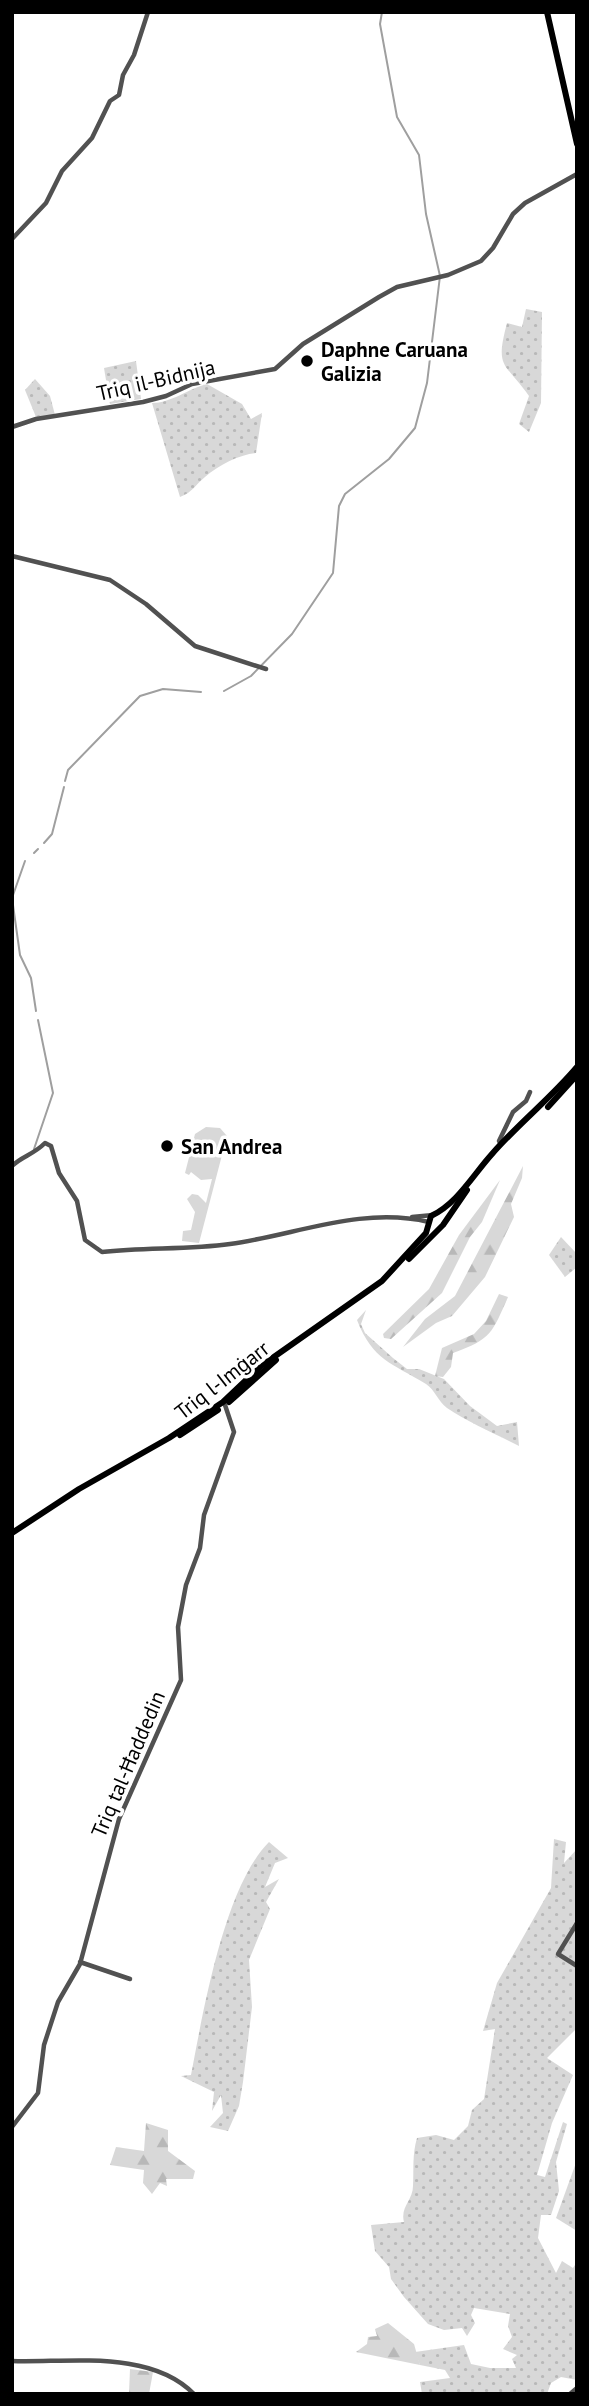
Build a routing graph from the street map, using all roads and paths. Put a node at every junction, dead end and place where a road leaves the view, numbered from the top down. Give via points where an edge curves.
1 (148, 12) edge
2 (549, 12) edge
3 (577, 131) edge
4 (577, 144) edge
5 (577, 174) edge
6 (12, 239) edge
7 (12, 428) edge
8 (12, 556) edge
9 (266, 669) dead end
10 (577, 1067) edge
11 (577, 1074) edge
12 (530, 1092) dead end
13 (501, 1144) junction
14 (12, 1166) edge
15 (436, 1214) junction
16 (404, 1218) junction
17 (427, 1222) junction
18 (444, 1222) junction
19 (438, 1228) junction
20 (225, 1405) junction
21 (12, 1536) edge
22 (577, 1923) edge
23 (80, 1962) junction
24 (577, 1966) edge
25 (130, 1979) dead end
26 (12, 2127) edge
27 (12, 2361) edge
28 (577, 2388) edge
29 (194, 2394) edge
30 (570, 2394) edge

1 - 6 street via 118,95 110,101 92,138 62,172 46,203
2 - 3 main road
2 - 4 main road
5 - 7 street, Triq il-Bidnija via 513,214 481,261 379,297 303,344 275,369 192,383 143,402 36,419
8 - 9 street via 110,580 195,646
10 - 13 main road, Triq l-Imġarr
11 - 18 main road, Triq l-Imġarr via 495,1156
12 - 13 street via 513,1112
13 - 15 main road, Triq l-Imġarr
14 - 16 street via 45,1143 53,1149 59,1172 76,1200 85,1240 98,1252 183,1250 343,1220
15 - 16 street
15 - 17 main road, Triq l-Imġarr
15 - 18 main road
16 - 17 street
17 - 19 main road
17 - 21 main road, Triq l-Imġarr via 423,1237 382,1281 261,1366 215,1408 79,1489
18 - 19 main road, Triq l-Imġarr
19 - 20 main road, Triq l-Imġarr via 384,1283 301,1340
20 - 21 main road, Triq l-Imġarr
20 - 23 street, Triq tal-Ħaddedin via 233,1438 204,1515 201,1545 186,1585 178,1627 181,1680 118,1819
22 - 24 street via 558,1954
23 - 25 street
23 - 26 street, Triq tal-Ħaddedin via 50,2026 38,2093
27 - 29 street via 130,2364 169,2375
28 - 30 street

